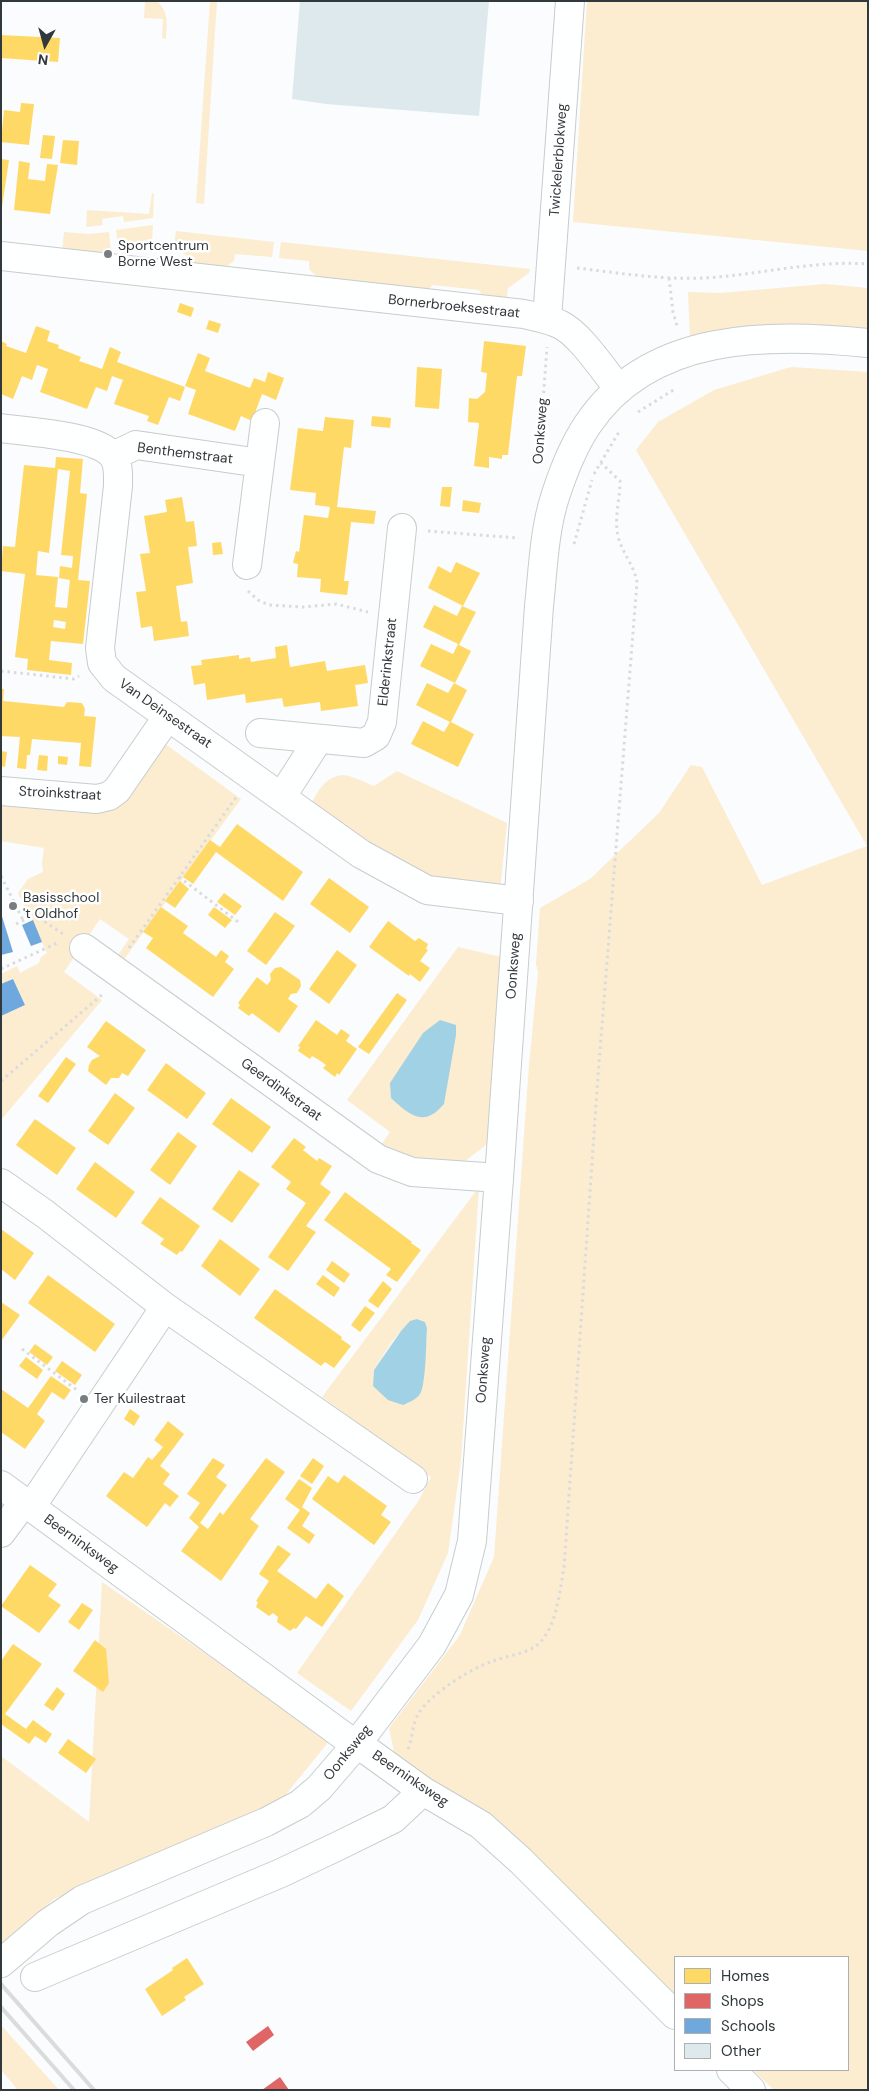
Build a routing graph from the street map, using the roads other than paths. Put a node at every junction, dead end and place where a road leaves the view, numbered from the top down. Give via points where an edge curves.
1 (570, 1) edge
2 (1, 256) edge
3 (547, 320) junction
4 (868, 343) edge
5 (619, 389) junction
6 (265, 423) dead end
7 (1, 428) edge
8 (113, 456) junction
9 (260, 463) junction
10 (402, 528) road end
11 (247, 565) road end
12 (168, 716) junction
13 (260, 733) dead end
14 (318, 740) junction
15 (1, 791) edge
16 (282, 796) junction
17 (519, 901) junction
18 (77, 943) road end
19 (499, 1178) junction
20 (1, 1183) edge
21 (165, 1308) junction
22 (412, 1480) dead end
23 (1, 1485) edge
24 (28, 1504) junction
25 (1, 1533) edge
26 (356, 1745) junction
27 (423, 1791) junction
28 (1, 1963) edge
29 (35, 1977) dead end
30 (674, 2013) edge
31 (732, 2071) edge
32 (751, 2090) edge

1 - 3 street, Twickelerblokweg
2 - 3 street, Bornerbroeksestraat via 524,314
3 - 5 street, Bornerbroeksestraat via 573,333
4 - 5 street via 777,337 728,341 686,352 650,368
5 - 17 street, Oonksweg via 589,423 573,450 555,498 546,541 537,625
6 - 9 street
7 - 8 street via 82,439 99,445
8 - 9 street, Benthemstraat via 136,445
8 - 12 street, Van Deinsestraat via 118,470 118,486 100,648 102,663 114,678
9 - 11 street
10 - 14 street, Elderinkstraat via 382,722 376,736 364,743
12 - 15 street, Stroinkstraat via 117,790 109,796 97,799
12 - 16 street, Van Deinsestraat
13 - 14 street, Elderinkstraat
14 - 16 street
16 - 17 street, Van Deinsestraat via 361,854 427,890
17 - 19 street, Oonksweg
18 - 19 street, Geerdinkstraat via 378,1159 412,1172
19 - 26 street, Oonksweg via 472,1541 466,1573 459,1595 432,1646
20 - 21 street
21 - 22 street
21 - 24 street
23 - 24 street, Beerninksweg
24 - 25 street
24 - 26 street, Beerninksweg
26 - 27 street, Beerninksweg
26 - 28 street, Oonksweg via 331,1776 300,1804 266,1822 82,1900 48,1923
27 - 29 street via 393,1820 281,1873
27 - 30 street, Beerninksweg via 480,1824
31 - 32 street

